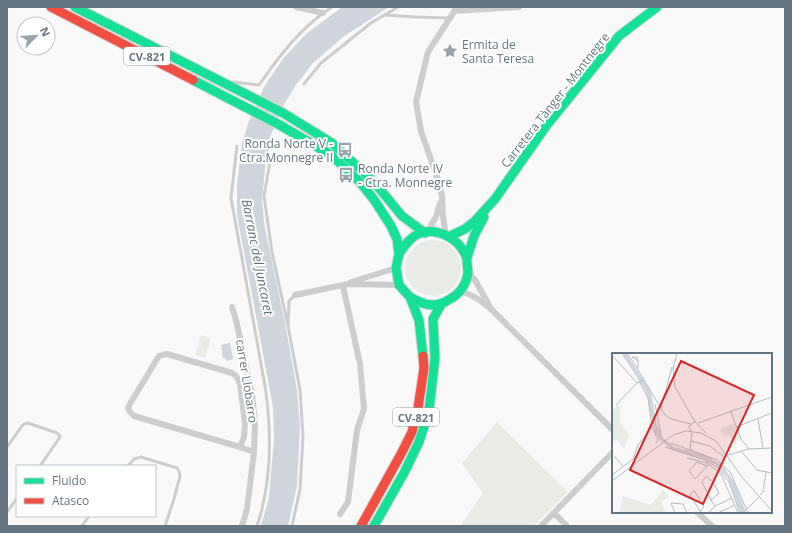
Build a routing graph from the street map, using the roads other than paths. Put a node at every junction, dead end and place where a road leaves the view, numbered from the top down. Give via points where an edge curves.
1 (51, 7) edge
2 (75, 7) edge
3 (296, 7) edge
4 (332, 7) edge
5 (398, 7) edge
6 (519, 7) edge
7 (657, 7) edge
8 (456, 9) edge
9 (322, 13) junction
10 (384, 15) junction
11 (450, 18) junction
12 (233, 82) dead end
13 (304, 84) dead end
14 (236, 146) dead end
15 (270, 162) dead end
16 (442, 196) junction
17 (495, 198) junction
18 (426, 232) junction
19 (448, 235) junction
20 (399, 254) junction
21 (467, 258) junction
22 (396, 268) junction
23 (468, 272) junction
24 (345, 285) junction
25 (399, 285) junction
26 (460, 291) junction
27 (295, 295) joint
28 (410, 297) junction
29 (442, 303) junction
30 (232, 308) dead end
31 (490, 308) junction
32 (288, 326) junction
33 (612, 429) edge
34 (7, 447) edge
35 (240, 447) junction
36 (254, 452) junction
37 (612, 453) edge
38 (41, 465) edge
39 (129, 465) edge
40 (16, 499) edge
41 (7, 512) edge
42 (554, 513) junction
43 (698, 513) edge
44 (340, 514) dead end
45 (88, 517) edge
46 (82, 526) edge
47 (165, 526) edge
48 (242, 526) edge
49 (257, 526) edge
50 (292, 526) edge
51 (361, 526) edge
52 (374, 526) edge
53 (541, 526) edge
54 (567, 526) edge
55 (712, 526) edge

1 - 20 main road, CV-821 via 278,124 331,155 360,182 375,201 397,239
2 - 18 main road, CV-821 via 240,91 332,142 374,182 402,216
3 - 9 street
4 - 9 lane
5 - 10 lane
6 - 8 street
7 - 17 main road, Carretera Tànger - Montnegre via 619,36 548,125
8 - 11 street
9 - 12 lane via 294,38 259,85
10 - 11 lane
10 - 13 lane via 321,63
11 - 16 street via 428,52 416,102 421,131
14 - 49 lane via 231,198 269,417 268,470
15 - 32 lane via 264,196 272,252
16 - 18 street via 436,217
16 - 19 street via 443,217
17 - 19 main road, Carretera Tànger - Montnegre via 476,222
17 - 21 main road, Carretera Tànger - Montnegre via 474,236
18 - 19 main road, CV-821
18 - 20 main road, CV-821 via 415,235
19 - 21 main road via 458,243
20 - 22 main road, CV-821
21 - 23 main road
22 - 24 street
22 - 25 main road, CV-821
23 - 26 main road
23 - 31 street
24 - 25 street
24 - 27 street
24 - 44 street via 360,364 364,409 357,430 348,502
25 - 28 main road, CV-821
26 - 29 main road, CV-821 via 449,301
26 - 31 street via 479,299
27 - 32 lane via 289,301
28 - 29 main road, CV-821 via 423,304
28 - 51 main road, CV-821 via 419,320 424,368 418,408 412,432 402,454
29 - 52 main road, CV-821 via 433,319 435,358 430,411 404,473
30 - 36 street, carrer Llobarro via 252,394
31 - 33 street
32 - 50 lane via 300,390 303,436 300,489
34 - 38 lane via 24,424 57,432 60,438
35 - 35 street via 134,416 130,412 130,402 159,356 167,354 236,376 240,384 245,423
35 - 36 street
36 - 48 street, carrer Llobarro via 247,509
37 - 42 street
39 - 47 lane via 134,459 141,457 177,468 179,471 180,476
40 - 41 lane
42 - 53 street
42 - 54 street
43 - 55 street
45 - 46 lane

